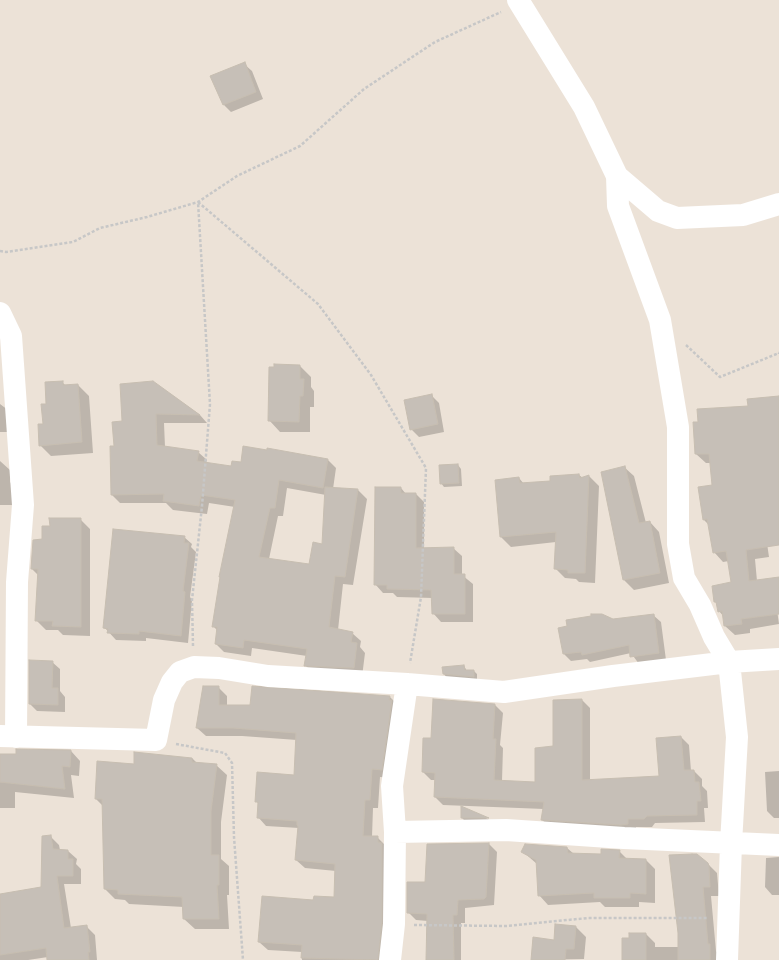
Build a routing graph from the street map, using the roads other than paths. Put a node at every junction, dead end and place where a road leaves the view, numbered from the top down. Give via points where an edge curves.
1 (519, 2) edge
2 (617, 176) junction
3 (779, 204) edge
4 (0, 313) edge
5 (8, 399) edge
6 (9, 580) edge
7 (779, 659) edge
8 (729, 662) junction
9 (407, 684) junction
10 (8, 736) edge
11 (395, 832) junction
12 (730, 844) junction
13 (779, 845) edge
14 (390, 960) edge
15 (727, 960) edge

1 - 2 street via 584,107
2 - 3 street via 658,211 678,218 744,215
2 - 8 street via 618,206 660,320 678,427 678,544 684,578
4 - 5 street via 11,336
5 - 6 street via 23,505
6 - 10 street
7 - 8 street
8 - 9 street via 504,692
8 - 12 street via 737,738
9 - 10 street via 268,676 219,668 194,667 180,672 172,682 164,700 156,740
9 - 11 street via 392,786
11 - 12 street via 506,830
11 - 14 street via 394,924
12 - 13 street
12 - 15 street

